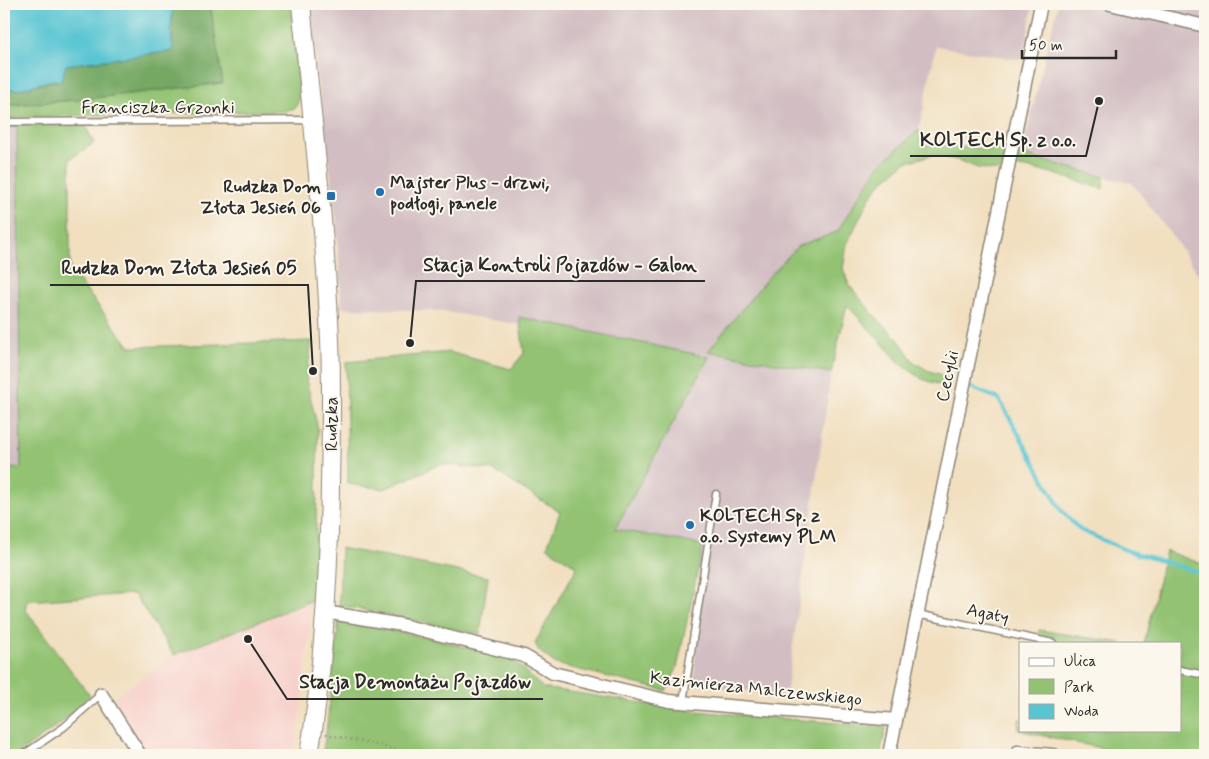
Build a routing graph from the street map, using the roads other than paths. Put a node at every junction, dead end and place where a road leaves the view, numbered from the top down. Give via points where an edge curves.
1 (301, 4) edge
2 (1041, 4) edge
3 (1110, 4) edge
4 (1205, 26) edge
5 (313, 120) junction
6 (4, 122) edge
7 (716, 494) dead end
8 (325, 612) junction
9 (917, 614) junction
10 (1048, 642) edge
11 (1182, 670) edge
12 (1205, 676) edge
13 (101, 694) joint
14 (682, 702) junction
15 (896, 720) junction
16 (1017, 754) edge
17 (23, 755) edge
18 (140, 755) edge
19 (309, 755) edge
20 (889, 755) edge
21 (1053, 755) edge

1 - 5 street, Rudzka
2 - 9 street, Cecylii
3 - 4 street
5 - 6 lane, Franciszka Grzonki
5 - 8 street, Rudzka via 331,372
7 - 14 lane
8 - 14 street, Kazimierza Malczewskiego via 402,625 515,653 553,673
8 - 19 street, Rudzka
9 - 10 lane, Agaty
9 - 15 street, Cecylii
11 - 12 lane
13 - 17 lane via 64,727
13 - 18 street
14 - 15 street, Kazimierza Malczewskiego
15 - 20 street, Cecylii
16 - 21 street

